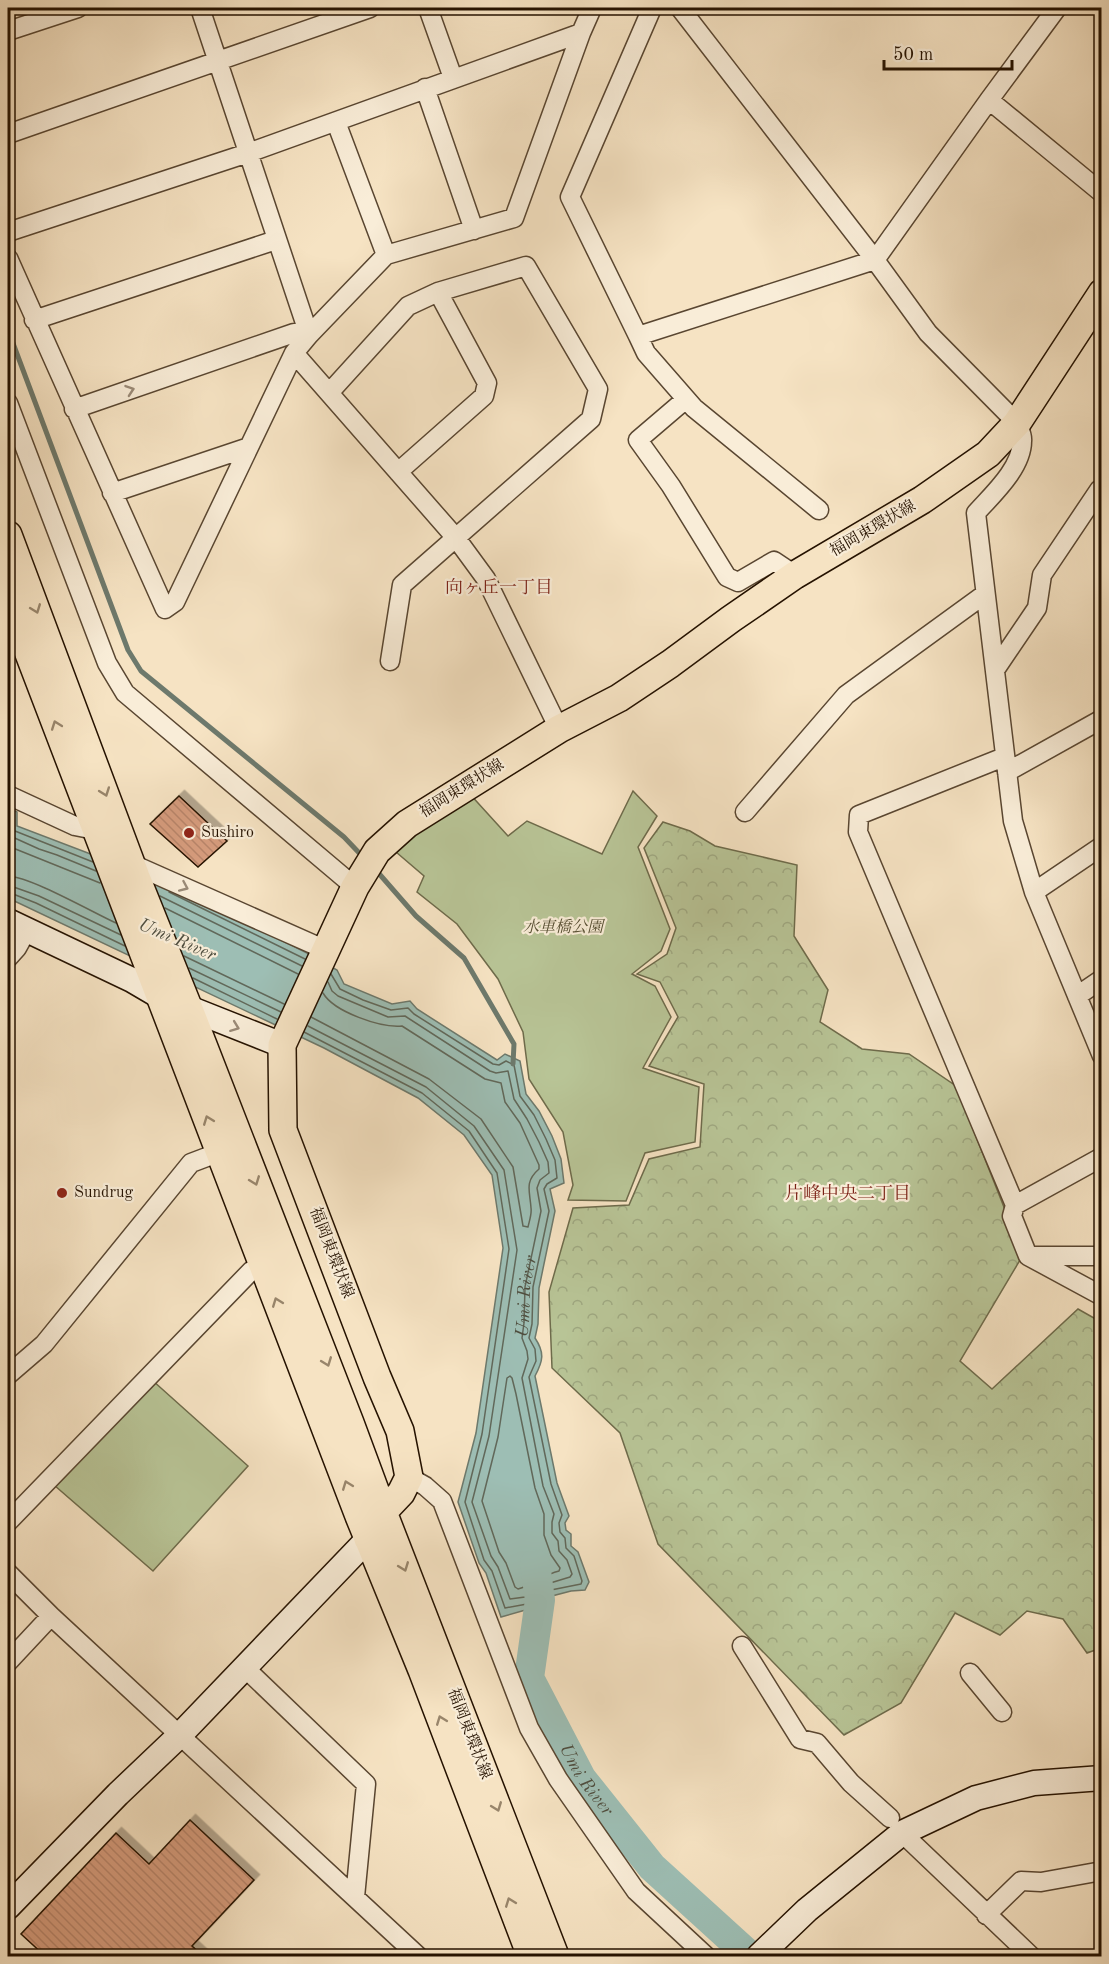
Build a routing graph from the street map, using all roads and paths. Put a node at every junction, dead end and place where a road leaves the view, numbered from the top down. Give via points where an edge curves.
1 (78, 8) edge
2 (200, 8) edge
3 (370, 8) edge
4 (428, 8) edge
5 (592, 8) edge
6 (652, 8) edge
7 (680, 8) edge
8 (1057, 8) edge
9 (8, 31) edge
10 (581, 33) junction
11 (217, 61) junction
12 (453, 78) junction
13 (425, 88) junction
14 (989, 100) junction
15 (336, 122) junction
16 (8, 134) edge
17 (248, 153) junction
18 (1101, 193) edge
19 (474, 230) junction
20 (8, 232) edge
21 (276, 240) junction
22 (386, 255) junction
23 (8, 258) edge
24 (875, 260) junction
25 (438, 292) junction
26 (1101, 293) edge
27 (34, 320) junction
28 (309, 335) junction
29 (638, 336) junction
30 (294, 353) junction
31 (329, 393) junction
32 (686, 399) junction
33 (8, 403) edge
34 (74, 409) junction
35 (1017, 423) junction
36 (249, 447) junction
37 (398, 472) junction
38 (1101, 490) edge
39 (112, 493) junction
40 (819, 510) dead end
41 (8, 535) edge
42 (456, 538) junction
43 (795, 575) junction
44 (985, 594) junction
45 (8, 599) edge
46 (390, 661) dead end
47 (994, 670) junction
48 (1101, 719) edge
49 (559, 729) junction
50 (1006, 765) junction
51 (8, 795) edge
52 (745, 812) dead end
53 (95, 830) junction
54 (1101, 846) edge
55 (124, 866) junction
56 (358, 883) junction
57 (1034, 892) junction
58 (17, 925) edge
59 (324, 954) junction
60 (8, 958) edge
61 (1101, 979) edge
62 (1077, 996) junction
63 (173, 999) junction
64 (284, 1039) junction
65 (1101, 1056) edge
66 (220, 1152) junction
67 (1101, 1157) edge
68 (1015, 1205) junction
69 (1028, 1256) junction
70 (1101, 1256) edge
71 (263, 1265) junction
72 (1101, 1296) edge
73 (8, 1375) edge
74 (409, 1477) junction
75 (383, 1512) junction
76 (8, 1522) edge
77 (368, 1539) junction
78 (8, 1573) edge
79 (51, 1616) junction
80 (742, 1646) dead end
81 (8, 1662) edge
82 (245, 1668) junction
83 (970, 1673) dead end
84 (1002, 1712) dead end
85 (180, 1736) junction
86 (1101, 1778) edge
87 (896, 1825) junction
88 (1101, 1871) edge
89 (355, 1898) junction
90 (8, 1907) edge
91 (986, 1915) junction
92 (414, 1955) edge
93 (531, 1956) edge
94 (555, 1956) edge
95 (706, 1956) edge
96 (759, 1956) edge
97 (1031, 1956) edge

1 - 9 street
2 - 11 street
3 - 11 street
4 - 12 street
5 - 10 street
6 - 29 street via 570,197
7 - 24 street
8 - 14 street
10 - 12 street
10 - 19 street via 514,218
11 - 16 street
11 - 17 street
12 - 13 street
13 - 15 street
13 - 19 street
14 - 18 street
14 - 24 street
15 - 17 street
15 - 22 street
17 - 20 street
17 - 21 street
19 - 22 street
21 - 27 street
21 - 28 street
22 - 28 street
23 - 27 street
24 - 29 street
24 - 35 street via 928,333
25 - 31 street via 408,306
25 - 37 street via 487,383 484,396
25 - 42 street via 526,266 598,389 591,419
26 - 35 main road, 福岡東環状線
27 - 34 street
28 - 30 street
34 -> 28 street via 294,333
29 - 32 street via 646,353
30 - 31 street
30 - 36 street
31 - 37 street
32 - 40 street
32 - 43 street via 638,440 727,577 738,582 774,561
33 - 56 street via 107,663 125,693
34 - 39 street
35 - 43 main road, 福岡東環状線 via 988,454 922,501
35 - 44 street via 1023,439 1017,460 1004,482 975,513
36 - 39 street
36 - 39 street via 175,602 165,609
37 - 42 street
38 - 47 street via 1042,575 1037,608
41 -> 55 main road
42 - 46 street via 402,585
42 - 49 street via 486,579
43 - 49 main road, 福岡東環状線 via 662,670
44 - 47 street
44 - 52 street via 846,695
53 -> 45 main road
47 - 50 street
48 - 50 street
49 - 56 main road, 福岡東環状線 via 407,824 377,851
50 - 57 street via 1013,821
50 - 68 street via 859,815 858,832
51 - 53 street via 75,826
53 - 55 main road
54 - 57 street
55 -> 59 street
55 - 63 main road
56 - 59 main road, 福岡東環状線
57 - 62 street
58 - 60 street via 17,948
58 - 63 street
59 - 64 main road, 福岡東環状線
61 - 62 street
62 - 65 street
63 -> 64 street
66 -> 63 main road, 福岡東環状線
63 -> 75 main road, 福岡東環状線 via 350,1423
64 - 74 main road, 福岡東環状線 via 283,1130 400,1431
66 - 71 main road, 福岡東環状線
66 - 73 street via 191,1163 44,1344
67 - 68 street
68 - 69 street via 1012,1216
69 - 70 street
69 - 72 street
71 - 76 street via 251,1271
77 -> 71 main road, 福岡東環状線
74 - 75 main road via 401,1493
74 - 95 street via 442,1501 529,1728 558,1779 636,1891
75 - 77 main road
75 -> 94 main road, 福岡東環状線
77 - 82 street
93 -> 77 main road, 福岡東環状線
78 - 79 street
79 - 81 street
79 - 85 street
80 - 87 street via 800,1739 817,1743 851,1783
82 - 85 street
82 - 89 street via 366,1784
83 - 84 street
85 - 89 street
85 - 90 street
86 - 87 street via 1034,1783
87 - 91 street
87 - 96 street
88 - 91 street via 1041,1882 1021,1881
89 - 92 street
91 - 97 street

